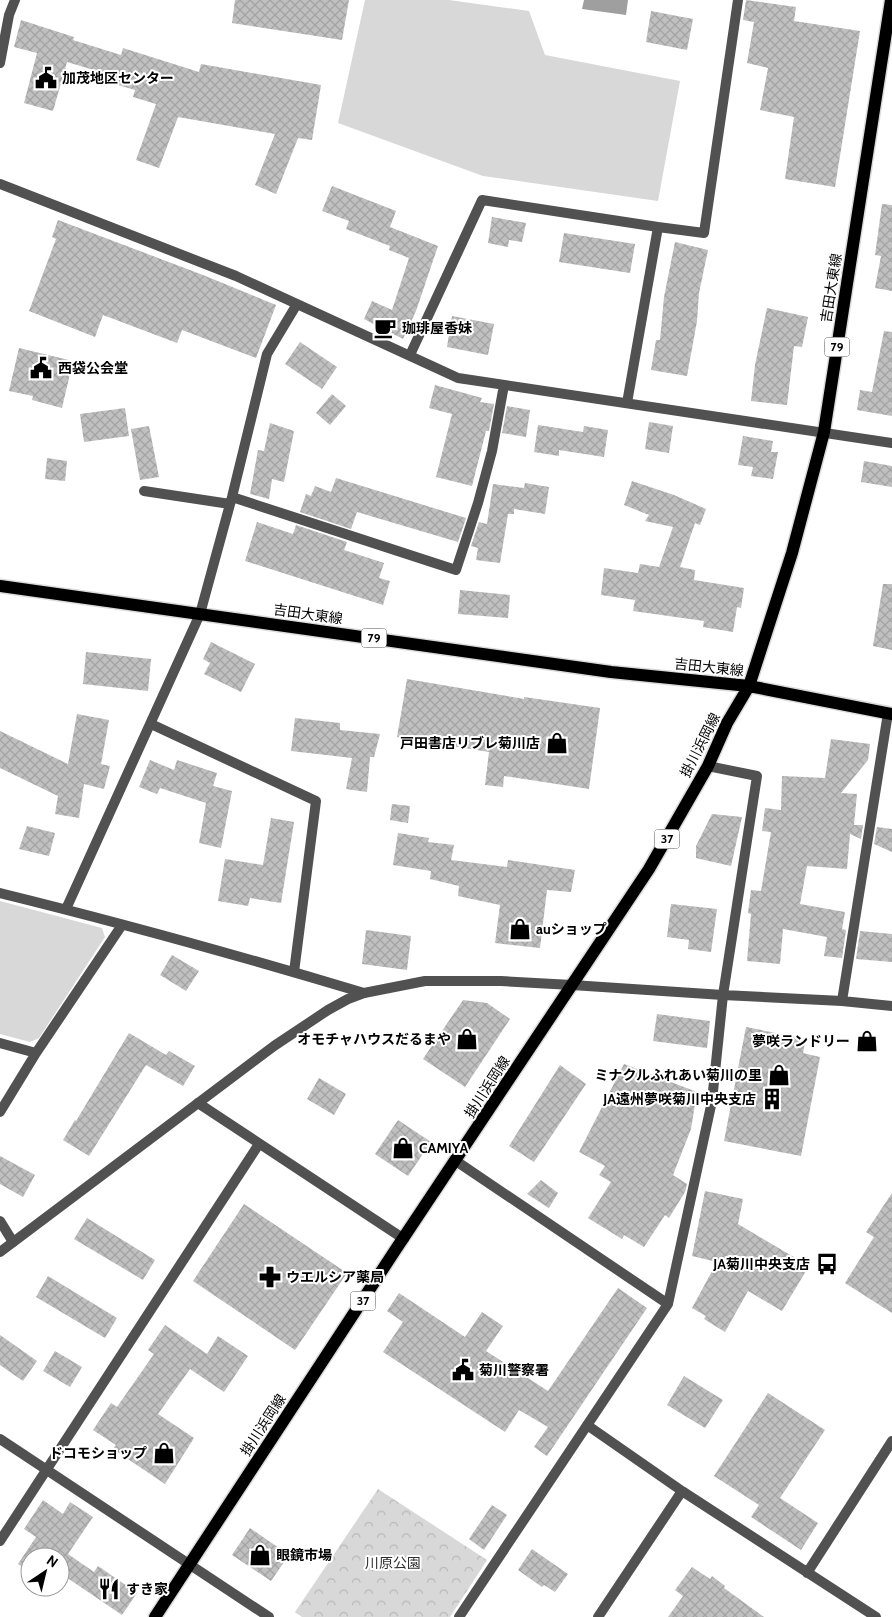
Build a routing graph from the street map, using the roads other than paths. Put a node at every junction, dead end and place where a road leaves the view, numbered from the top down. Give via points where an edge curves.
1 (15, 0) edge
2 (738, 0) edge
3 (891, 0) edge
4 (0, 63) edge
5 (0, 184) edge
6 (658, 227) junction
7 (297, 304) junction
8 (410, 355) junction
9 (504, 385) junction
10 (628, 403) junction
11 (824, 432) junction
12 (892, 443) edge
13 (144, 491) dead end
14 (231, 500) junction
15 (0, 586) edge
16 (200, 614) junction
17 (749, 686) junction
18 (890, 714) edge
19 (151, 724) junction
20 (708, 766) junction
21 (0, 893) edge
22 (66, 909) junction
23 (122, 925) junction
24 (294, 972) junction
25 (572, 985) junction
26 (364, 992) junction
27 (723, 995) junction
28 (842, 1001) junction
29 (892, 1006) edge
30 (0, 1043) edge
31 (36, 1053) junction
32 (198, 1103) junction
33 (0, 1112) edge
34 (259, 1144) junction
35 (456, 1161) junction
36 (0, 1221) edge
37 (404, 1238) junction
38 (13, 1242) junction
39 (0, 1252) edge
40 (668, 1304) junction
41 (587, 1426) junction
42 (0, 1439) edge
43 (892, 1441) edge
44 (47, 1470) junction
45 (682, 1491) junction
46 (0, 1540) edge
47 (190, 1564) junction
48 (808, 1573) junction
49 (155, 1617) edge
50 (269, 1617) edge
51 (460, 1617) edge
52 (598, 1617) edge
53 (876, 1617) edge

1 - 4 street
2 - 6 street via 704,233
3 - 11 main road, 吉田大東線 / 79
5 - 7 street via 236,276
6 - 8 street via 482,200
6 - 10 street
7 - 8 street
7 - 14 street via 267,354
8 - 9 street via 458,378
9 - 10 street
9 - 14 street via 478,503 456,570
10 - 11 street
11 - 12 street
11 - 17 main road, 吉田大東線 / 79 via 792,553
13 - 14 street
14 - 16 street
15 - 16 main road, 吉田大東線 / 79
16 - 17 main road, 吉田大東線 / 79 via 611,672
16 - 19 street
17 - 18 main road
17 - 20 main road, 掛川浜岡線 / 37 via 727,723
18 - 28 street
19 - 22 street
19 - 24 street via 316,801
20 - 25 main road, 掛川浜岡線 / 37 via 649,870
20 - 27 street via 757,776
21 - 22 street
22 - 23 street
23 - 24 street
23 - 31 street
24 - 26 street
25 - 26 street via 425,981
25 - 27 street
25 - 35 main road, 掛川浜岡線 / 37
26 - 32 street via 303,1025
27 - 28 street
27 - 40 street via 712,1101
28 - 29 street
30 - 31 street
31 - 33 street
32 - 34 street
32 - 38 street
34 - 37 street
34 - 44 street
35 - 37 main road, 掛川浜岡線 / 37
35 - 40 street
36 - 38 street
37 - 47 main road, 掛川浜岡線 / 37
38 - 39 street
40 - 41 street
41 - 45 street
41 - 51 street
42 - 44 street
43 - 48 street
44 - 46 street
44 - 47 street
45 - 48 street
45 - 52 street
47 - 49 main road, 掛川浜岡線 / 37
47 - 50 street
48 - 53 street

